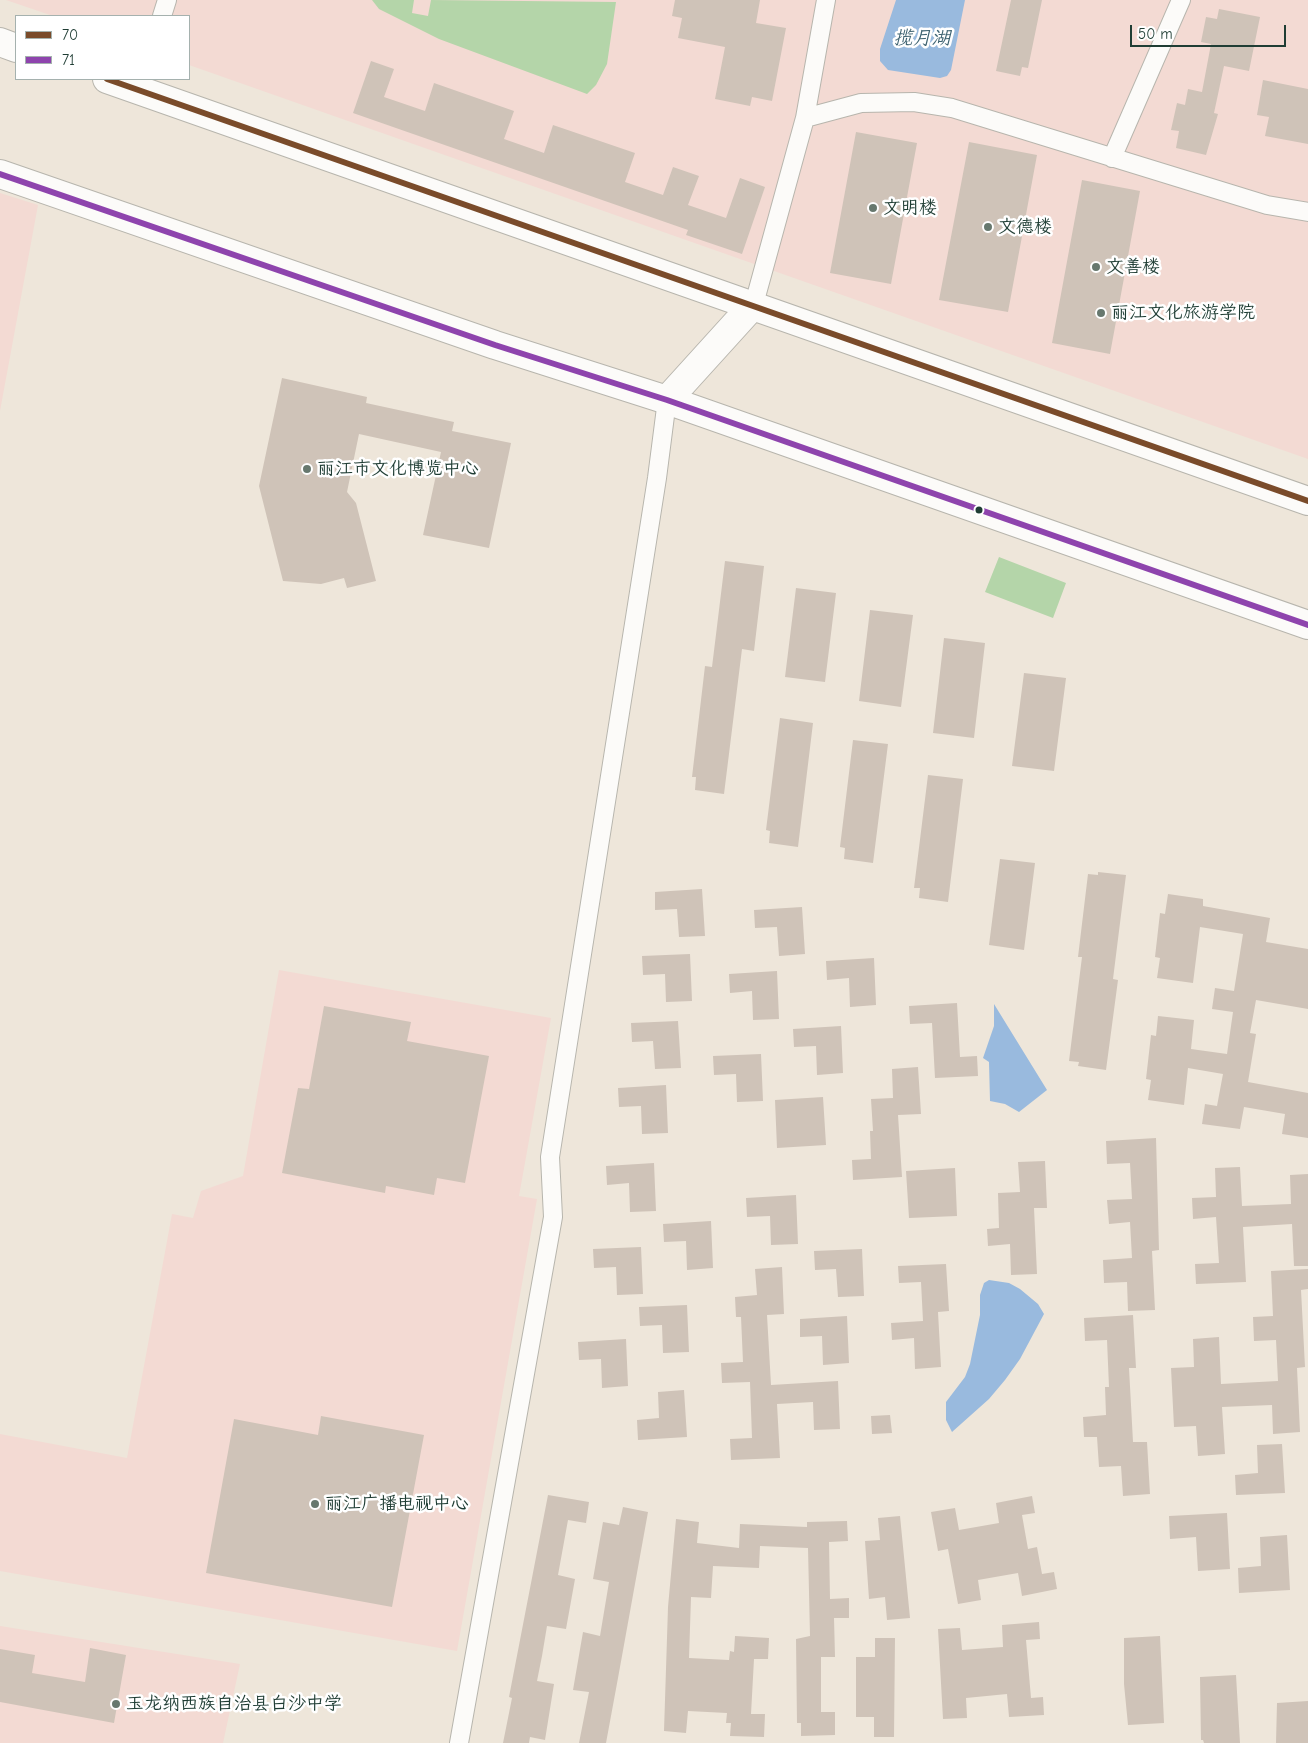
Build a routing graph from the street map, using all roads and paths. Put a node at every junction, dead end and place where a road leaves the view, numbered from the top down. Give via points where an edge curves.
1 (167, 0) edge
2 (826, 0) edge
3 (1181, 0) edge
4 (162, 15) edge
5 (0, 42) edge
6 (15, 48) edge
7 (113, 80) edge
8 (138, 84) edge
9 (804, 118) junction
10 (1112, 158) junction
11 (0, 174) edge
12 (1308, 212) edge
13 (754, 304) junction
14 (667, 400) junction
15 (1308, 501) edge
16 (1308, 625) edge
17 (459, 1743) edge

1 - 4 street
2 - 9 street
3 - 10 street
5 - 6 highway
7 - 8 highway
8 - 13 highway
9 - 10 street via 850,104 914,102 952,108
9 - 13 street
10 - 12 street via 1267,206
11 - 14 highway via 485,341
13 - 14 highway
13 - 15 highway
14 - 16 highway
14 - 17 street via 550,1157 553,1217

